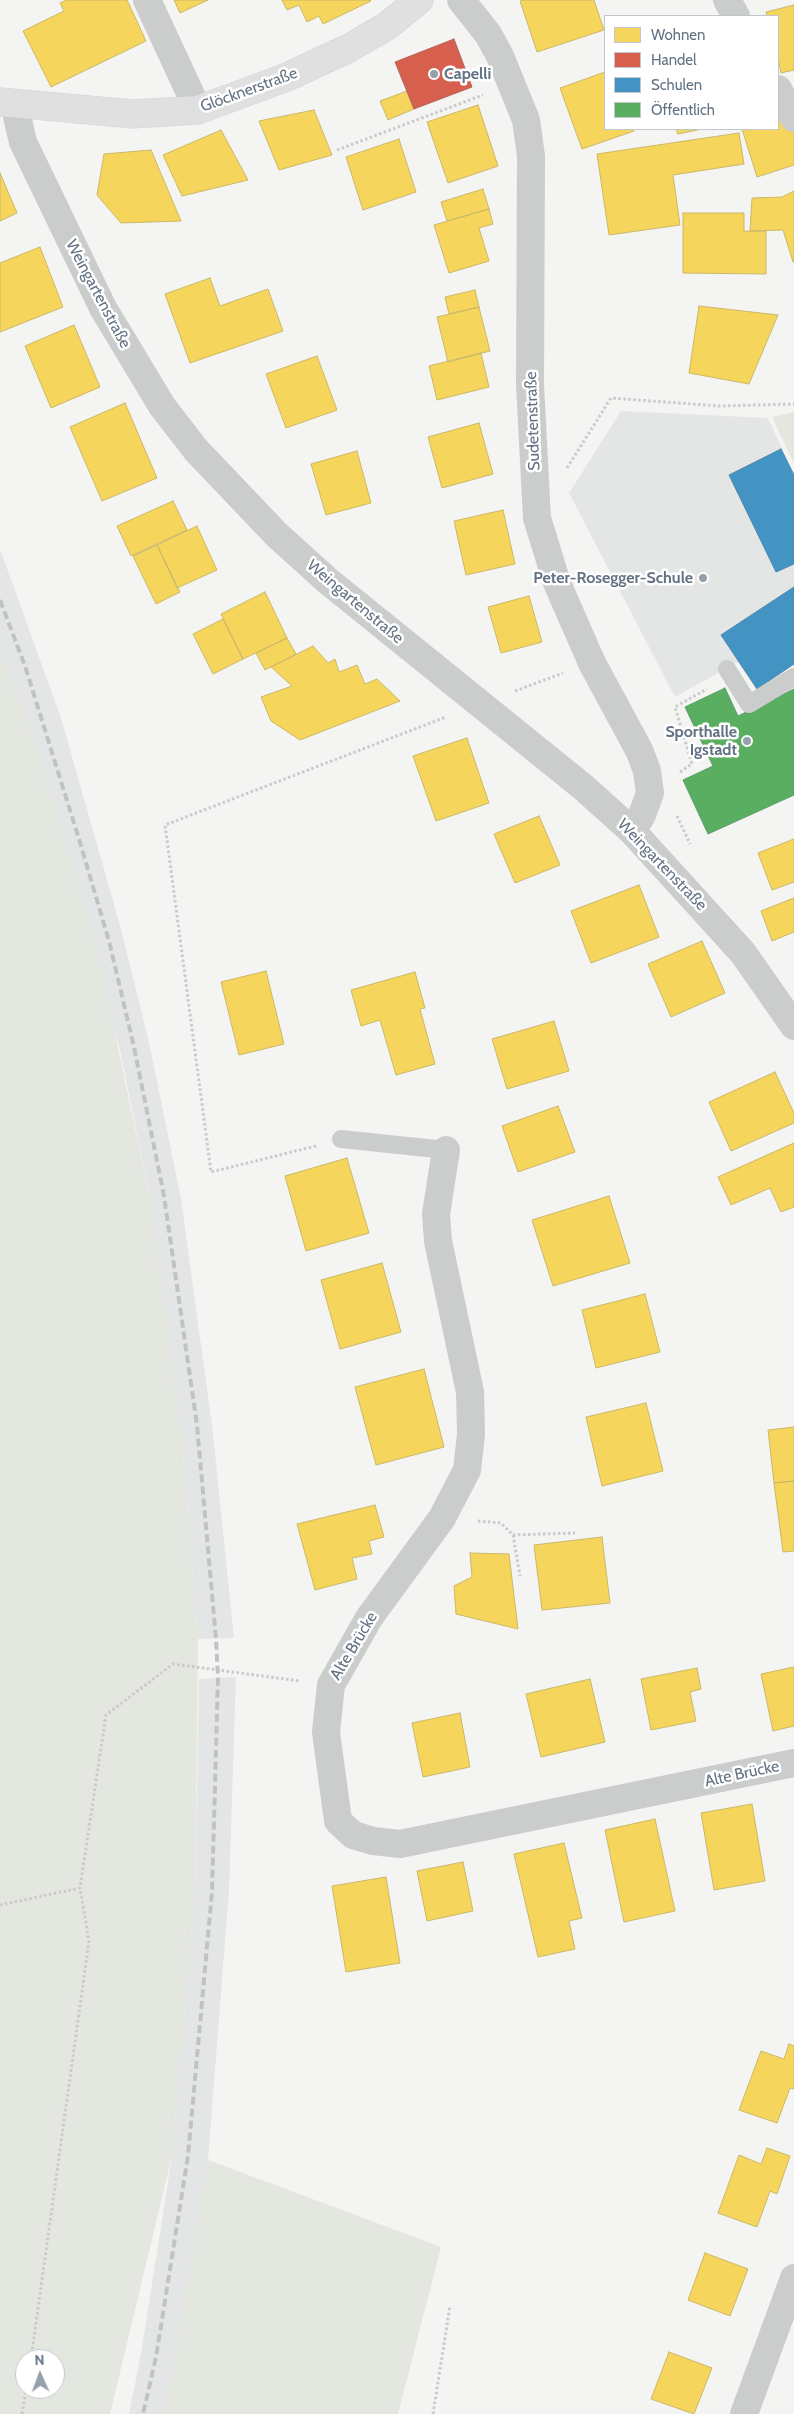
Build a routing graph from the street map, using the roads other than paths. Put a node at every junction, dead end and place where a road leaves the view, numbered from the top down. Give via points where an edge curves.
1 (147, 0) edge
2 (419, 0) edge
3 (461, 0) edge
4 (727, 0) edge
5 (735, 15) edge
6 (779, 91) edge
7 (7, 103) edge
8 (198, 110) junction
9 (794, 118) edge
10 (730, 672) road end
11 (794, 677) edge
12 (632, 830) junction
13 (794, 1026) edge
14 (340, 1139) road end
15 (446, 1150) joint
16 (794, 1763) edge
17 (794, 2278) edge
18 (744, 2414) edge

1 - 8 street
2 - 8 main road, Glöcknerstraße via 386,26 349,48 287,77
3 - 12 street, Sudetenstraße via 488,34 500,56 526,120 531,156 530,385 537,518 556,583 592,663 647,770 650,793 642,816
4 - 5 street
6 - 9 street
7 - 8 main road, Glöcknerstraße via 133,114
7 - 12 street, Weingartenstraße via 103,308 162,406 196,450 277,535 328,581
10 - 11 lane via 749,704
12 - 13 street, Weingartenstraße via 743,953
14 - 15 lane
15 - 16 street, Alte Brücke via 436,1214 438,1242 470,1392 471,1435 467,1470 442,1518 369,1618 331,1685 326,1732 338,1820 354,1835 400,1844
17 - 18 street

